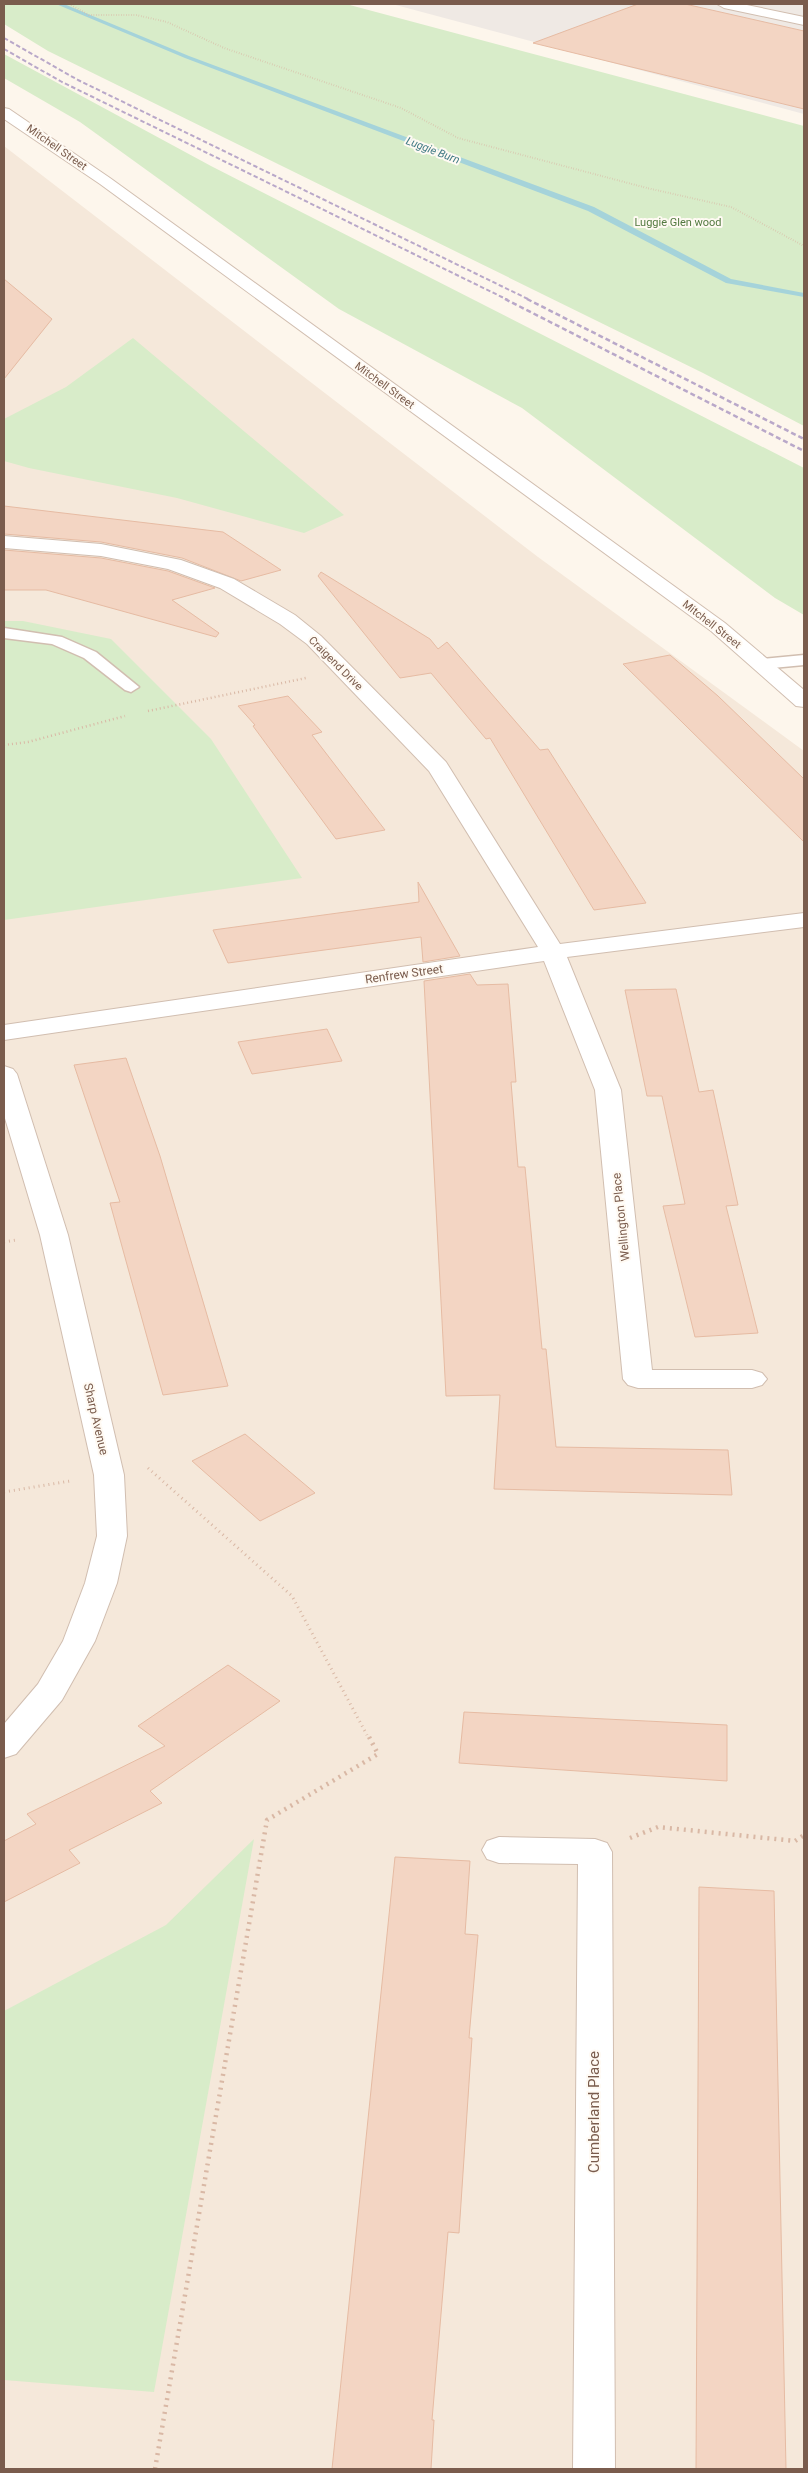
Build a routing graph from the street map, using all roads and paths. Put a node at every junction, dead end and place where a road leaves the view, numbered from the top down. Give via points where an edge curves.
1 (68, 4) edge
2 (724, 4) edge
3 (804, 22) edge
4 (4, 112) edge
5 (804, 246) edge
6 (4, 542) edge
7 (4, 633) edge
8 (804, 660) edge
9 (762, 664) junction
10 (344, 670) junction
11 (130, 687) dead end
12 (804, 701) edge
13 (142, 713) dead end
14 (132, 715) dead end
15 (4, 745) edge
16 (804, 920) edge
17 (553, 952) junction
18 (4, 1033) edge
19 (4, 1074) edge
20 (752, 1379) dead end
21 (141, 1461) dead end
22 (109, 1475) junction
23 (4, 1492) edge
24 (4, 1746) edge
25 (804, 1835) edge
26 (499, 1850) dead end
27 (595, 1852) junction
28 (155, 2469) edge
29 (594, 2469) edge

1 - 5 path via 89,15 136,14 167,22 224,48 400,108 458,138 732,207
2 - 3 street
4 - 9 street, Mitchell Street via 105,181 504,470 718,627
6 - 10 street, Craigend Drive via 137,556 197,571 261,601 292,622
7 - 11 lane via 56,640 90,655
8 - 9 lane
9 - 12 street, Mitchell Street
10 - 13 path
10 - 17 street, Craigend Drive via 438,767
14 - 15 path via 28,742
16 - 17 street, Renfrew Street
17 - 18 street, Renfrew Street
17 - 20 street, Wellington Place via 608,1090 638,1379
19 - 22 street, Sharp Avenue via 54,1235
21 - 28 path via 292,1596 378,1754 267,1820
22 - 23 path
22 - 24 street, Sharp Avenue via 112,1536 101,1582 79,1641 50,1692
25 - 27 path via 795,1841 658,1827
26 - 27 street
27 - 29 street, Cumberland Place

